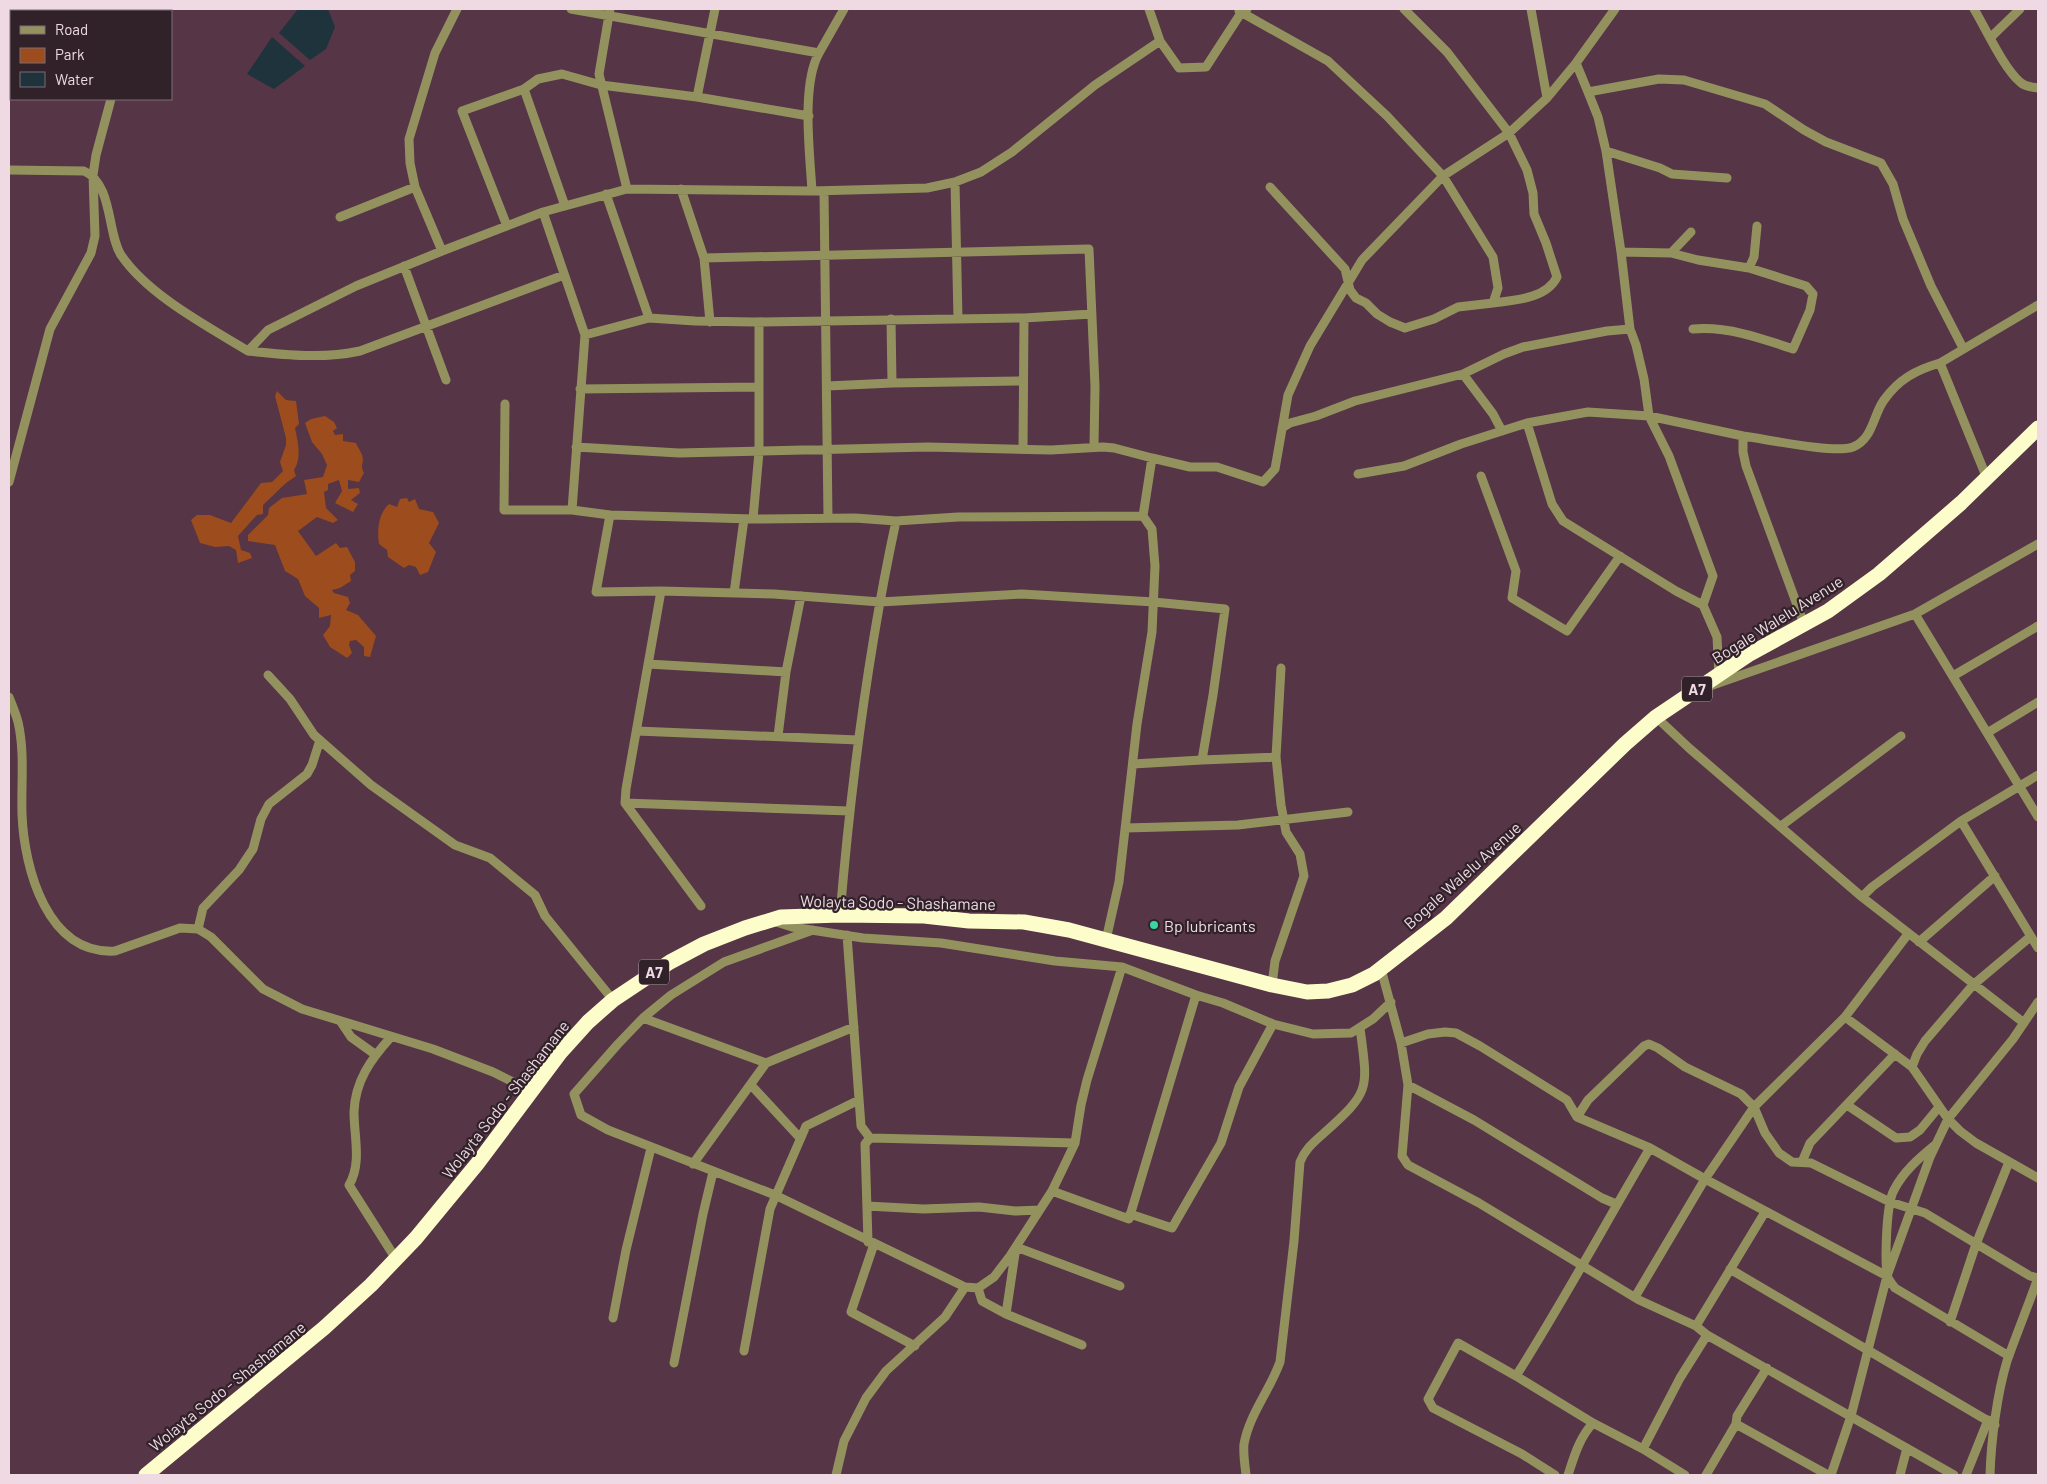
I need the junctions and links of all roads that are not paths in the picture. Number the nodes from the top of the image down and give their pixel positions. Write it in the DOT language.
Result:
graph roads {
  1 [pos="458,9"];
  2 [pos="571,9"];
  3 [pos="715,9"];
  4 [pos="844,9"];
  5 [pos="1148,9"];
  6 [pos="1404,9"];
  7 [pos="1531,9"];
  8 [pos="1615,9"];
  9 [pos="1974,9"];
  10 [pos="2020,9"];
  11 [pos="1242,10"];
  12 [pos="610,12"];
  13 [pos="710,33"];
  14 [pos="1990,38"];
  15 [pos="1160,41"];
  16 [pos="819,54"];
  17 [pos="1576,63"];
  18 [pos="601,85"];
  19 [pos="524,88"];
  20 [pos="2038,88"];
  21 [pos="1588,92"];
  22 [pos="697,97"];
  23 [pos="1547,98"];
  24 [pos="111,100"];
  25 [pos="809,116"];
  26 [pos="1509,133"];
  27 [pos="1606,151"];
  28 [pos="9,170"];
  29 [pos="93,175"];
  30 [pos="1444,176"];
  31 [pos="1727,178"];
  32 [pos="956,182"];
  33 [pos="415,187"];
  34 [pos="1270,187"];
  35 [pos="627,189"];
  36 [pos="681,189"];
  37 [pos="812,191"];
  38 [pos="824,191"];
  39 [pos="606,194"];
  40 [pos="565,206"];
  41 [pos="543,212"];
  42 [pos="340,217"];
  43 [pos="507,226"];
  44 [pos="1757,226"];
  45 [pos="1691,232"];
  46 [pos="442,251"];
  47 [pos="957,252"];
  48 [pos="1621,252"];
  49 [pos="1671,253"];
  50 [pos="825,254"];
  51 [pos="704,258"];
  52 [pos="404,266"];
  53 [pos="1749,268"];
  54 [pos="564,274"];
  55 [pos="1349,281"];
  56 [pos="1493,303"];
  57 [pos="2038,305"];
  58 [pos="1092,314"];
  59 [pos="649,318"];
  60 [pos="1024,318"];
  61 [pos="891,319"];
  62 [pos="958,319"];
  63 [pos="826,320"];
  64 [pos="710,322"];
  65 [pos="759,322"];
  66 [pos="427,326"];
  67 [pos="1693,328"];
  68 [pos="1630,329"];
  69 [pos="585,335"];
  70 [pos="1963,348"];
  71 [pos="248,352"];
  72 [pos="1940,363"];
  73 [pos="1463,374"];
  74 [pos="446,380"];
  75 [pos="1023,381"];
  76 [pos="892,382"];
  77 [pos="827,386"];
  78 [pos="759,387"];
  79 [pos="580,390"];
  80 [pos="505,404"];
  81 [pos="1649,416"];
  82 [pos="1527,423"];
  83 [pos="1282,428"];
  84 [pos="2038,428"];
  85 [pos="1502,431"];
  86 [pos="1743,436"];
  87 [pos="576,447"];
  88 [pos="1094,447"];
  89 [pos="828,449"];
  90 [pos="1023,449"];
  91 [pos="759,452"];
  92 [pos="1152,458"];
  93 [pos="1358,474"];
  94 [pos="1481,476"];
  95 [pos="1986,476"];
  96 [pos="9,482"];
  97 [pos="572,510"];
  98 [pos="610,515"];
  99 [pos="1143,516"];
  100 [pos="828,518"];
  101 [pos="749,519"];
  102 [pos="896,521"];
  103 [pos="2038,544"];
  104 [pos="1620,556"];
  105 [pos="661,591"];
  106 [pos="734,593"];
  107 [pos="800,596"];
  108 [pos="880,602"];
  109 [pos="1154,602"];
  110 [pos="1703,604"];
  111 [pos="1915,614"];
  112 [pos="1804,624"];
  113 [pos="2038,626"];
  114 [pos="648,664"];
  115 [pos="1281,668"];
  116 [pos="786,672"];
  117 [pos="1719,674"];
  118 [pos="268,675"];
  119 [pos="1953,676"];
  120 [pos="1691,693"];
  121 [pos="9,697"];
  122 [pos="2038,702"];
  123 [pos="1656,717"];
  124 [pos="637,731"];
  125 [pos="1987,733"];
  126 [pos="778,736"];
  127 [pos="1901,736"];
  128 [pos="320,740"];
  129 [pos="858,740"];
  130 [pos="1276,757"];
  131 [pos="1202,760"];
  132 [pos="1133,764"];
  133 [pos="2038,775"];
  134 [pos="2018,786"];
  135 [pos="626,803"];
  136 [pos="849,811"];
  137 [pos="1348,812"];
  138 [pos="2038,817"];
  139 [pos="1284,820"];
  140 [pos="1961,821"];
  141 [pos="1781,826"];
  142 [pos="1125,828"];
  143 [pos="1995,876"];
  144 [pos="1862,897"];
  145 [pos="701,906"];
  146 [pos="840,915"];
  147 [pos="770,920"];
  148 [pos="198,929"];
  149 [pos="813,930"];
  150 [pos="1908,934"];
  151 [pos="847,935"];
  152 [pos="2030,937"];
  153 [pos="1106,940"];
  154 [pos="1918,942"];
  155 [pos="2038,948"];
  156 [pos="1122,967"];
  157 [pos="1378,971"];
  158 [pos="1973,984"];
  159 [pos="1272,985"];
  160 [pos="1196,995"];
  161 [pos="613,1000"];
  162 [pos="1391,1002"];
  163 [pos="2038,1002"];
  164 [pos="1845,1017"];
  165 [pos="643,1018"];
  166 [pos="341,1022"];
  167 [pos="2024,1023"];
  168 [pos="1273,1024"];
  169 [pos="854,1027"];
  170 [pos="1360,1028"];
  171 [pos="391,1038"];
  172 [pos="1401,1043"];
  173 [pos="1895,1054"];
  174 [pos="376,1055"];
  175 [pos="766,1063"];
  176 [pos="1912,1067"];
  177 [pos="751,1085"];
  178 [pos="1408,1085"];
  179 [pos="531,1091"];
  180 [pos="859,1100"];
  181 [pos="1847,1105"];
  182 [pos="1754,1107"];
  183 [pos="1939,1107"];
  184 [pos="1577,1116"];
  185 [pos="1948,1119"];
  186 [pos="800,1138"];
  187 [pos="870,1138"];
  188 [pos="1075,1143"];
  189 [pos="1937,1143"];
  190 [pos="651,1148"];
  191 [pos="1650,1148"];
  192 [pos="1802,1162"];
  193 [pos="2009,1162"];
  194 [pos="693,1164"];
  195 [pos="713,1172"];
  196 [pos="2038,1178"];
  197 [pos="1705,1179"];
  198 [pos="1052,1191"];
  199 [pos="775,1195"];
  200 [pos="1890,1202"];
  201 [pos="1616,1204"];
  202 [pos="867,1206"];
  203 [pos="1912,1209"];
  204 [pos="1039,1210"];
  205 [pos="1765,1212"];
  206 [pos="1130,1214"];
  207 [pos="871,1243"];
  208 [pos="1976,1244"];
  209 [pos="1016,1247"];
  210 [pos="396,1259"];
  211 [pos="1582,1264"];
  212 [pos="1730,1269"];
  213 [pos="1887,1276"];
  214 [pos="2038,1278"];
  215 [pos="1120,1286"];
  216 [pos="965,1287"];
  217 [pos="978,1288"];
  218 [pos="1634,1297"];
  219 [pos="1006,1314"];
  220 [pos="613,1318"];
  221 [pos="1950,1322"];
  222 [pos="1696,1326"];
  223 [pos="1707,1335"];
  224 [pos="1082,1345"];
  225 [pos="915,1346"];
  226 [pos="1869,1349"];
  227 [pos="744,1351"];
  228 [pos="2010,1356"];
  229 [pos="674,1364"];
  230 [pos="1767,1368"];
  231 [pos="1516,1376"];
  232 [pos="1851,1416"];
  233 [pos="1991,1422"];
  234 [pos="1593,1423"];
  235 [pos="1736,1424"];
  236 [pos="1907,1448"];
  237 [pos="1643,1449"];
  238 [pos="146,1475"];
  239 [pos="836,1475"];
  240 [pos="1246,1475"];
  241 [pos="1555,1475"];
  242 [pos="1568,1475"];
  243 [pos="1685,1475"];
  244 [pos="1706,1475"];
  245 [pos="1829,1475"];
  246 [pos="1900,1475"];
  247 [pos="1954,1475"];
  248 [pos="1966,1475"];
  249 [pos="1990,1475"];
  1 -- 33 [label="street"];
  2 -- 12 [label="street"];
  3 -- 13 [label="street"];
  4 -- 16 [label="street"];
  5 -- 15 [label="street"];
  6 -- 26 [label="street"];
  7 -- 23 [label="street"];
  8 -- 17 [label="street"];
  9 -- 14 [label="street"];
  10 -- 14 [label="street"];
  11 -- 15 [label="street"];
  11 -- 30 [label="street"];
  12 -- 13 [label="street"];
  12 -- 18 [label="street"];
  13 -- 16 [label="street"];
  13 -- 22 [label="street"];
  14 -- 20 [label="street"];
  15 -- 32 [label="street"];
  16 -- 25 [label="street"];
  17 -- 21 [label="street"];
  17 -- 23 [label="street"];
  18 -- 19 [label="street"];
  18 -- 22 [label="street"];
  18 -- 35 [label="street"];
  19 -- 40 [label="street"];
  19 -- 43 [label="street"];
  21 -- 27 [label="street"];
  21 -- 70 [label="street"];
  22 -- 25 [label="street"];
  23 -- 26 [label="street"];
  24 -- 29 [label="street"];
  25 -- 37 [label="street"];
  26 -- 30 [label="street"];
  26 -- 56 [label="street"];
  27 -- 31 [label="street"];
  27 -- 48 [label="street"];
  28 -- 29 [label="street"];
  29 -- 71 [label="street"];
  29 -- 96 [label="street"];
  30 -- 55 [label="street"];
  30 -- 56 [label="street"];
  32 -- 38 [label="street"];
  32 -- 47 [label="street"];
  33 -- 42 [label="street"];
  33 -- 46 [label="street"];
  34 -- 55 [label="street"];
  35 -- 36 [label="street"];
  35 -- 39 [label="street"];
  36 -- 37 [label="street"];
  36 -- 51 [label="street"];
  37 -- 38 [label="street"];
  38 -- 50 [label="street"];
  39 -- 40 [label="street"];
  39 -- 59 [label="street"];
  40 -- 41 [label="street"];
  41 -- 43 [label="street"];
  41 -- 54 [label="street"];
  43 -- 46 [label="street"];
  44 -- 53 [label="street"];
  45 -- 49 [label="street"];
  46 -- 52 [label="street"];
  47 -- 50 [label="street"];
  47 -- 58 [label="street"];
  47 -- 62 [label="street"];
  48 -- 49 [label="street"];
  48 -- 68 [label="street"];
  49 -- 53 [label="street"];
  50 -- 51 [label="street"];
  50 -- 63 [label="street"];
  51 -- 64 [label="street"];
  52 -- 66 [label="street"];
  52 -- 71 [label="street"];
  53 -- 67 [label="street"];
  54 -- 66 [label="street"];
  54 -- 69 [label="street"];
  55 -- 56 [label="street"];
  55 -- 83 [label="street"];
  57 -- 70 [label="street"];
  58 -- 60 [label="street"];
  58 -- 88 [label="street"];
  59 -- 64 [label="street"];
  59 -- 69 [label="street"];
  60 -- 62 [label="street"];
  60 -- 75 [label="street"];
  61 -- 62 [label="street"];
  61 -- 63 [label="street"];
  61 -- 76 [label="street"];
  63 -- 65 [label="street"];
  63 -- 77 [label="street"];
  64 -- 65 [label="street"];
  65 -- 78 [label="street"];
  66 -- 71 [label="street"];
  66 -- 74 [label="street"];
  68 -- 73 [label="street"];
  68 -- 81 [label="street"];
  69 -- 79 [label="street"];
  70 -- 72 [label="street"];
  72 -- 86 [label="street"];
  72 -- 95 [label="street"];
  73 -- 83 [label="street"];
  73 -- 85 [label="street"];
  75 -- 76 [label="street"];
  75 -- 90 [label="street"];
  76 -- 77 [label="street"];
  77 -- 89 [label="street"];
  78 -- 79 [label="street"];
  78 -- 91 [label="street"];
  79 -- 87 [label="street"];
  80 -- 97 [label="street"];
  81 -- 82 [label="street"];
  81 -- 86 [label="street"];
  81 -- 110 [label="street"];
  82 -- 85 [label="street"];
  82 -- 104 [label="street"];
  83 -- 92 [label="street"];
  84 -- 95 [label="highway, Bogale Walelu Avenue / A7"];
  85 -- 93 [label="street"];
  86 -- 112 [label="street"];
  87 -- 91 [label="street"];
  87 -- 97 [label="street"];
  88 -- 90 [label="street"];
  88 -- 92 [label="street"];
  89 -- 90 [label="street"];
  89 -- 91 [label="street"];
  89 -- 100 [label="street"];
  91 -- 101 [label="street"];
  92 -- 99 [label="street"];
  94 -- 104 [label="street"];
  95 -- 112 [label="highway, Bogale Walelu Avenue / A7"];
  97 -- 98 [label="street"];
  98 -- 101 [label="street"];
  98 -- 105 [label="street"];
  99 -- 102 [label="street"];
  99 -- 109 [label="street"];
  100 -- 101 [label="street"];
  100 -- 102 [label="street"];
  101 -- 106 [label="street"];
  102 -- 108 [label="street"];
  103 -- 111 [label="street"];
  104 -- 110 [label="street"];
  105 -- 106 [label="street"];
  105 -- 114 [label="street"];
  106 -- 107 [label="street"];
  107 -- 108 [label="street"];
  107 -- 116 [label="street"];
  108 -- 109 [label="street"];
  108 -- 129 [label="street"];
  109 -- 131 [label="street"];
  109 -- 132 [label="street"];
  110 -- 117 [label="street"];
  111 -- 119 [label="street"];
  111 -- 120 [label="street"];
  112 -- 117 [label="highway, Bogale Walelu Avenue / A7"];
  113 -- 119 [label="street"];
  114 -- 116 [label="street"];
  114 -- 124 [label="street"];
  115 -- 130 [label="street"];
  116 -- 126 [label="street"];
  117 -- 120 [label="highway, Bogale Walelu Avenue / A7"];
  118 -- 128 [label="street"];
  119 -- 125 [label="street"];
  120 -- 123 [label="highway, Bogale Walelu Avenue / A7"];
  121 -- 148 [label="street"];
  122 -- 125 [label="street"];
  123 -- 141 [label="street"];
  123 -- 157 [label="highway, Bogale Walelu Avenue / A7"];
  124 -- 126 [label="street"];
  124 -- 135 [label="street"];
  125 -- 134 [label="street"];
  126 -- 129 [label="street"];
  127 -- 141 [label="street"];
  128 -- 148 [label="street"];
  128 -- 161 [label="street"];
  129 -- 136 [label="street"];
  130 -- 131 [label="street"];
  130 -- 139 [label="street"];
  131 -- 132 [label="street"];
  132 -- 142 [label="street"];
  133 -- 134 [label="street"];
  134 -- 138 [label="street"];
  134 -- 140 [label="street"];
  135 -- 136 [label="street"];
  135 -- 145 [label="street"];
  136 -- 146 [label="street"];
  137 -- 139 [label="street"];
  139 -- 142 [label="street"];
  139 -- 159 [label="street"];
  140 -- 143 [label="street"];
  140 -- 144 [label="street"];
  141 -- 144 [label="street"];
  142 -- 153 [label="street"];
  143 -- 152 [label="street"];
  143 -- 154 [label="street"];
  144 -- 150 [label="street"];
  146 -- 147 [label="highway, Wolayta Sodo - Shashamane / A7"];
  146 -- 153 [label="highway, Wolayta Sodo - Shashamane / A7"];
  147 -- 149 [label="street"];
  147 -- 161 [label="highway, Wolayta Sodo - Shashamane / A7"];
  148 -- 166 [label="street"];
  149 -- 151 [label="street"];
  149 -- 165 [label="street"];
  150 -- 154 [label="street"];
  150 -- 164 [label="street"];
  151 -- 156 [label="street"];
  151 -- 169 [label="street"];
  152 -- 155 [label="street"];
  152 -- 158 [label="street"];
  153 -- 159 [label="highway, Wolayta Sodo - Shashamane / A7"];
  154 -- 158 [label="street"];
  156 -- 160 [label="street"];
  156 -- 188 [label="street"];
  157 -- 159 [label="highway, Wolayta Sodo - Shashamane / A7"];
  157 -- 162 [label="street"];
  158 -- 167 [label="street"];
  158 -- 176 [label="street"];
  160 -- 168 [label="street"];
  160 -- 206 [label="street"];
  161 -- 179 [label="highway, Wolayta Sodo - Shashamane / A7"];
  162 -- 170 [label="street"];
  162 -- 172 [label="street"];
  163 -- 167 [label="street"];
  164 -- 173 [label="street"];
  164 -- 182 [label="street"];
  165 -- 175 [label="street"];
  165 -- 190 [label="street"];
  166 -- 171 [label="street"];
  166 -- 174 [label="street"];
  167 -- 185 [label="street"];
  168 -- 170 [label="street"];
  168 -- 206 [label="street"];
  169 -- 175 [label="street"];
  169 -- 180 [label="street"];
  170 -- 240 [label="street"];
  171 -- 174 [label="street"];
  171 -- 179 [label="street"];
  172 -- 178 [label="street"];
  172 -- 184 [label="street"];
  173 -- 176 [label="street"];
  173 -- 181 [label="street"];
  174 -- 210 [label="street"];
  175 -- 177 [label="street"];
  176 -- 183 [label="street"];
  177 -- 186 [label="street"];
  177 -- 194 [label="street"];
  178 -- 201 [label="street"];
  178 -- 211 [label="street"];
  179 -- 210 [label="highway, Wolayta Sodo - Shashamane / A7"];
  180 -- 186 [label="street"];
  180 -- 187 [label="street"];
  181 -- 183 [label="street"];
  181 -- 192 [label="street"];
  182 -- 184 [label="street"];
  182 -- 192 [label="street"];
  182 -- 197 [label="street"];
  183 -- 185 [label="street"];
  184 -- 191 [label="street"];
  185 -- 189 [label="street"];
  185 -- 193 [label="street"];
  186 -- 199 [label="street"];
  187 -- 188 [label="street"];
  187 -- 202 [label="street"];
  188 -- 198 [label="street"];
  189 -- 200 [label="street"];
  189 -- 203 [label="street"];
  190 -- 194 [label="street"];
  190 -- 220 [label="street"];
  191 -- 197 [label="street"];
  191 -- 201 [label="street"];
  192 -- 200 [label="street"];
  193 -- 196 [label="street"];
  193 -- 208 [label="street"];
  194 -- 195 [label="street"];
  195 -- 199 [label="street"];
  195 -- 229 [label="street"];
  197 -- 205 [label="street"];
  197 -- 218 [label="street"];
  198 -- 204 [label="street"];
  198 -- 206 [label="street"];
  199 -- 207 [label="street"];
  199 -- 227 [label="street"];
  200 -- 203 [label="street"];
  200 -- 213 [label="street"];
  201 -- 211 [label="street"];
  202 -- 204 [label="street"];
  202 -- 207 [label="street"];
  203 -- 208 [label="street"];
  203 -- 213 [label="street"];
  204 -- 209 [label="street"];
  205 -- 212 [label="street"];
  205 -- 213 [label="street"];
  207 -- 216 [label="street"];
  207 -- 225 [label="street"];
  208 -- 214 [label="street"];
  208 -- 221 [label="street"];
  209 -- 215 [label="street"];
  209 -- 217 [label="street"];
  209 -- 219 [label="street"];
  210 -- 238 [label="highway, Wolayta Sodo - Shashamane / A7"];
  211 -- 218 [label="street"];
  211 -- 231 [label="street"];
  212 -- 222 [label="street"];
  212 -- 226 [label="street"];
  213 -- 221 [label="street"];
  213 -- 226 [label="street"];
  214 -- 228 [label="street"];
  216 -- 217 [label="street"];
  216 -- 225 [label="street"];
  217 -- 219 [label="street"];
  218 -- 222 [label="street"];
  219 -- 224 [label="street"];
  221 -- 228 [label="street"];
  222 -- 223 [label="street"];
  223 -- 230 [label="street"];
  223 -- 237 [label="street"];
  225 -- 239 [label="street"];
  226 -- 232 [label="street"];
  226 -- 233 [label="street"];
  228 -- 233 [label="street"];
  230 -- 232 [label="street"];
  230 -- 235 [label="street"];
  231 -- 234 [label="street"];
  231 -- 241 [label="street"];
  232 -- 236 [label="street"];
  232 -- 245 [label="street"];
  233 -- 248 [label="street"];
  233 -- 249 [label="street"];
  234 -- 237 [label="street"];
  234 -- 242 [label="street"];
  235 -- 244 [label="street"];
  235 -- 245 [label="street"];
  236 -- 246 [label="street"];
  236 -- 247 [label="street"];
  237 -- 243 [label="street"];
}
